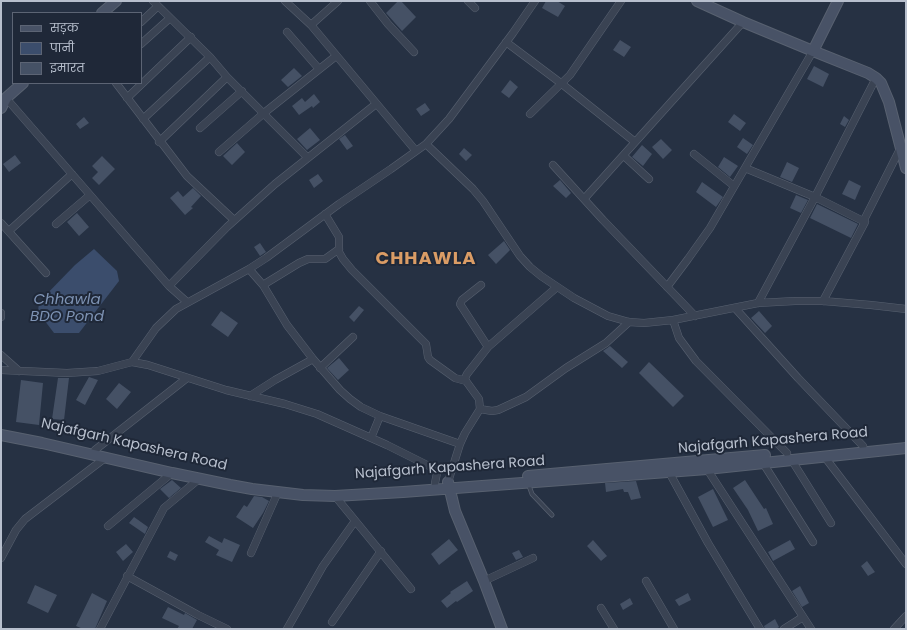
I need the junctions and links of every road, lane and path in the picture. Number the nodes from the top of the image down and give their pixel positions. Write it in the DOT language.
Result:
graph roads {
  1 [pos="116,1"];
  2 [pos="284,1"];
  3 [pos="338,1"];
  4 [pos="370,1"];
  5 [pos="468,1"];
  6 [pos="535,1"];
  7 [pos="621,1"];
  8 [pos="697,1"];
  9 [pos="838,1"];
  10 [pos="156,4"];
  11 [pos="476,8"];
  12 [pos="103,12"];
  13 [pos="170,18"];
  14 [pos="142,21"];
  15 [pos="742,22"];
  16 [pos="311,25"];
  17 [pos="286,32"];
  18 [pos="191,37"];
  19 [pos="506,42"];
  20 [pos="142,43"];
  21 [pos="414,52"];
  22 [pos="813,52"];
  23 [pos="336,56"];
  24 [pos="210,57"];
  25 [pos="319,69"];
  26 [pos="227,76"];
  27 [pos="876,78"];
  28 [pos="21,84"];
  29 [pos="117,84"];
  30 [pos="142,84"];
  31 [pos="142,84"];
  32 [pos="562,84"];
  33 [pos="242,91"];
  34 [pos="4,95"];
  35 [pos="127,98"];
  36 [pos="376,104"];
  37 [pos="1,108"];
  38 [pos="264,113"];
  39 [pos="530,114"];
  40 [pos="143,119"];
  41 [pos="200,128"];
  42 [pos="159,142"];
  43 [pos="635,142"];
  44 [pos="426,144"];
  45 [pos="901,147"];
  46 [pos="416,151"];
  47 [pos="219,152"];
  48 [pos="694,154"];
  49 [pos="624,156"];
  50 [pos="308,158"];
  51 [pos="553,165"];
  52 [pos="745,168"];
  53 [pos="906,168"];
  54 [pos="72,174"];
  55 [pos="649,179"];
  56 [pos="734,186"];
  57 [pos="90,195"];
  58 [pos="815,197"];
  59 [pos="584,199"];
  60 [pos="325,214"];
  61 [pos="234,220"];
  62 [pos="864,220"];
  63 [pos="1,223"];
  64 [pos="56,224"];
  65 [pos="9,231"];
  66 [pos="339,249"];
  67 [pos="249,269"];
  68 [pos="46,273"];
  69 [pos="263,285"];
  70 [pos="482,285"];
  71 [pos="169,286"];
  72 [pos="557,287"];
  73 [pos="666,287"];
  74 [pos="823,301"];
  75 [pos="187,302"];
  76 [pos="758,303"];
  77 [pos="735,308"];
  78 [pos="906,309"];
  79 [pos="1,313"];
  80 [pos="695,316"];
  81 [pos="1,317"];
  82 [pos="673,320"];
  83 [pos="628,322"];
  84 [pos="353,337"];
  85 [pos="488,347"];
  86 [pos="1,355"];
  87 [pos="313,359"];
  88 [pos="132,362"];
  89 [pos="320,368"];
  90 [pos="1,370"];
  91 [pos="19,371"];
  92 [pos="187,378"];
  93 [pos="466,381"];
  94 [pos="250,396"];
  95 [pos="480,409"];
  96 [pos="380,416"];
  97 [pos="1,430"];
  98 [pos="1,435"];
  99 [pos="371,438"];
  100 [pos="906,442"];
  101 [pos="460,444"];
  102 [pos="863,446"];
  103 [pos="906,448"];
  104 [pos="95,450"];
  105 [pos="789,456"];
  106 [pos="824,456"];
  107 [pos="106,458"];
  108 [pos="763,463"];
  109 [pos="707,469"];
  110 [pos="669,472"];
  111 [pos="172,473"];
  112 [pos="199,479"];
  113 [pos="435,483"];
  114 [pos="528,483"];
  115 [pos="449,485"];
  116 [pos="278,492"];
  117 [pos="335,496"];
  118 [pos="552,515"];
  119 [pos="355,521"];
  120 [pos="831,523"];
  121 [pos="108,526"];
  122 [pos="813,542"];
  123 [pos="381,551"];
  124 [pos="251,553"];
  125 [pos="1,558"];
  126 [pos="533,558"];
  127 [pos="906,564"];
  128 [pos="127,576"];
  129 [pos="484,581"];
  130 [pos="646,582"];
  131 [pos="411,589"];
  132 [pos="601,608"];
  133 [pos="906,616"];
  134 [pos="802,617"];
  135 [pos="332,622"];
  136 [pos="896,628"];
  137 [pos="100,629"];
  138 [pos="227,629"];
  139 [pos="287,629"];
  140 [pos="502,629"];
  141 [pos="614,629"];
  142 [pos="674,629"];
  143 [pos="760,629"];
  144 [pos="784,629"];
  145 [pos="811,629"];
  1 -- 12 [label="main road"];
  2 -- 16 [label="street"];
  3 -- 16 [label="street"];
  4 -- 21 [label="street"];
  5 -- 11 [label="street"];
  6 -- 19 [label="street"];
  7 -- 32 [label="street"];
  8 -- 15 [label="main road"];
  9 -- 22 [label="main road"];
  10 -- 13 [label="street"];
  10 -- 14 [label="street"];
  13 -- 18 [label="street"];
  13 -- 20 [label="street"];
  15 -- 22 [label="main road"];
  15 -- 43 [label="street"];
  16 -- 23 [label="street"];
  17 -- 25 [label="street"];
  18 -- 24 [label="street"];
  18 -- 30 [label="street"];
  19 -- 32 [label="street"];
  19 -- 44 [label="street"];
  22 -- 27 [label="main road"];
  22 -- 52 [label="street"];
  23 -- 25 [label="street"];
  23 -- 36 [label="street"];
  24 -- 26 [label="street"];
  24 -- 40 [label="street"];
  25 -- 38 [label="street"];
  26 -- 33 [label="street"];
  26 -- 42 [label="street"];
  27 -- 45 [label="main road"];
  27 -- 58 [label="street"];
  28 -- 34 [label="main road"];
  29 -- 35 [label="street"];
  31 -- 35 [label="street"];
  32 -- 39 [label="street"];
  32 -- 43 [label="street"];
  33 -- 38 [label="street"];
  33 -- 41 [label="street"];
  34 -- 37 [label="main road"];
  34 -- 54 [label="street"];
  35 -- 40 [label="street"];
  36 -- 46 [label="street"];
  36 -- 50 [label="street"];
  38 -- 47 [label="street"];
  38 -- 50 [label="street"];
  40 -- 42 [label="street"];
  42 -- 61 [label="street"];
  43 -- 49 [label="street"];
  44 -- 46 [label="street"];
  44 -- 72 [label="street"];
  45 -- 53 [label="main road"];
  45 -- 62 [label="street"];
  46 -- 60 [label="street"];
  48 -- 56 [label="street"];
  49 -- 55 [label="street"];
  49 -- 59 [label="street"];
  50 -- 61 [label="street"];
  51 -- 59 [label="street"];
  52 -- 56 [label="street"];
  52 -- 58 [label="street"];
  54 -- 57 [label="street"];
  54 -- 65 [label="street"];
  56 -- 73 [label="street"];
  57 -- 64 [label="street"];
  57 -- 71 [label="street"];
  58 -- 62 [label="street"];
  58 -- 76 [label="street"];
  59 -- 73 [label="street"];
  60 -- 66 [label="street"];
  60 -- 67 [label="street"];
  61 -- 71 [label="street"];
  62 -- 74 [label="street"];
  63 -- 65 [label="street"];
  65 -- 68 [label="street"];
  66 -- 69 [label="street"];
  66 -- 93 [label="street"];
  67 -- 69 [label="street"];
  67 -- 75 [label="street"];
  69 -- 87 [label="street"];
  70 -- 85 [label="street"];
  71 -- 75 [label="street"];
  72 -- 83 [label="street"];
  72 -- 85 [label="street"];
  73 -- 80 [label="street"];
  74 -- 76 [label="street"];
  74 -- 78 [label="street"];
  75 -- 88 [label="street"];
  76 -- 77 [label="street"];
  77 -- 80 [label="street"];
  77 -- 102 [label="street"];
  79 -- 81 [label="street"];
  80 -- 82 [label="street"];
  82 -- 83 [label="street"];
  82 -- 105 [label="street"];
  83 -- 95 [label="street"];
  84 -- 89 [label="street"];
  85 -- 93 [label="street"];
  86 -- 91 [label="street"];
  87 -- 89 [label="street"];
  87 -- 94 [label="street"];
  88 -- 91 [label="street"];
  88 -- 92 [label="street"];
  89 -- 96 [label="street"];
  90 -- 91 [label="street"];
  92 -- 94 [label="street"];
  92 -- 104 [label="street"];
  93 -- 95 [label="street"];
  94 -- 99 [label="street"];
  95 -- 101 [label="street"];
  96 -- 99 [label="street"];
  96 -- 101 [label="street"];
  97 -- 104 [label="main road, Najafgarh Kapashera Road"];
  98 -- 107 [label="main road"];
  99 -- 113 [label="street"];
  100 -- 102 [label="main road, Najafgarh Kapashera Road"];
  101 -- 115 [label="street"];
  102 -- 105 [label="main road, Najafgarh Kapashera Road"];
  103 -- 106 [label="main road"];
  104 -- 113 [label="main road, Najafgarh Kapashera Road"];
  105 -- 106 [label="main road"];
  105 -- 108 [label="main road"];
  105 -- 115 [label="main road, Najafgarh Kapashera Road"];
  105 -- 120 [label="street"];
  106 -- 127 [label="street"];
  107 -- 111 [label="main road"];
  107 -- 125 [label="street"];
  108 -- 109 [label="main road"];
  108 -- 122 [label="street"];
  109 -- 110 [label="main road"];
  109 -- 134 [label="street"];
  110 -- 114 [label="main road"];
  110 -- 143 [label="street"];
  111 -- 112 [label="main road"];
  111 -- 121 [label="street"];
  112 -- 116 [label="main road"];
  112 -- 128 [label="street"];
  113 -- 115 [label="main road, Najafgarh Kapashera Road"];
  114 -- 115 [label="main road"];
  114 -- 118 [label="lane"];
  115 -- 117 [label="main road"];
  115 -- 129 [label="main road"];
  116 -- 117 [label="main road"];
  116 -- 124 [label="street"];
  117 -- 119 [label="street"];
  119 -- 123 [label="street"];
  119 -- 139 [label="street"];
  123 -- 131 [label="street"];
  123 -- 135 [label="street"];
  126 -- 129 [label="street"];
  128 -- 137 [label="street"];
  128 -- 138 [label="street"];
  129 -- 140 [label="main road"];
  130 -- 142 [label="street"];
  132 -- 141 [label="street"];
  133 -- 136 [label="street"];
  134 -- 144 [label="street"];
  134 -- 145 [label="street"];
}
